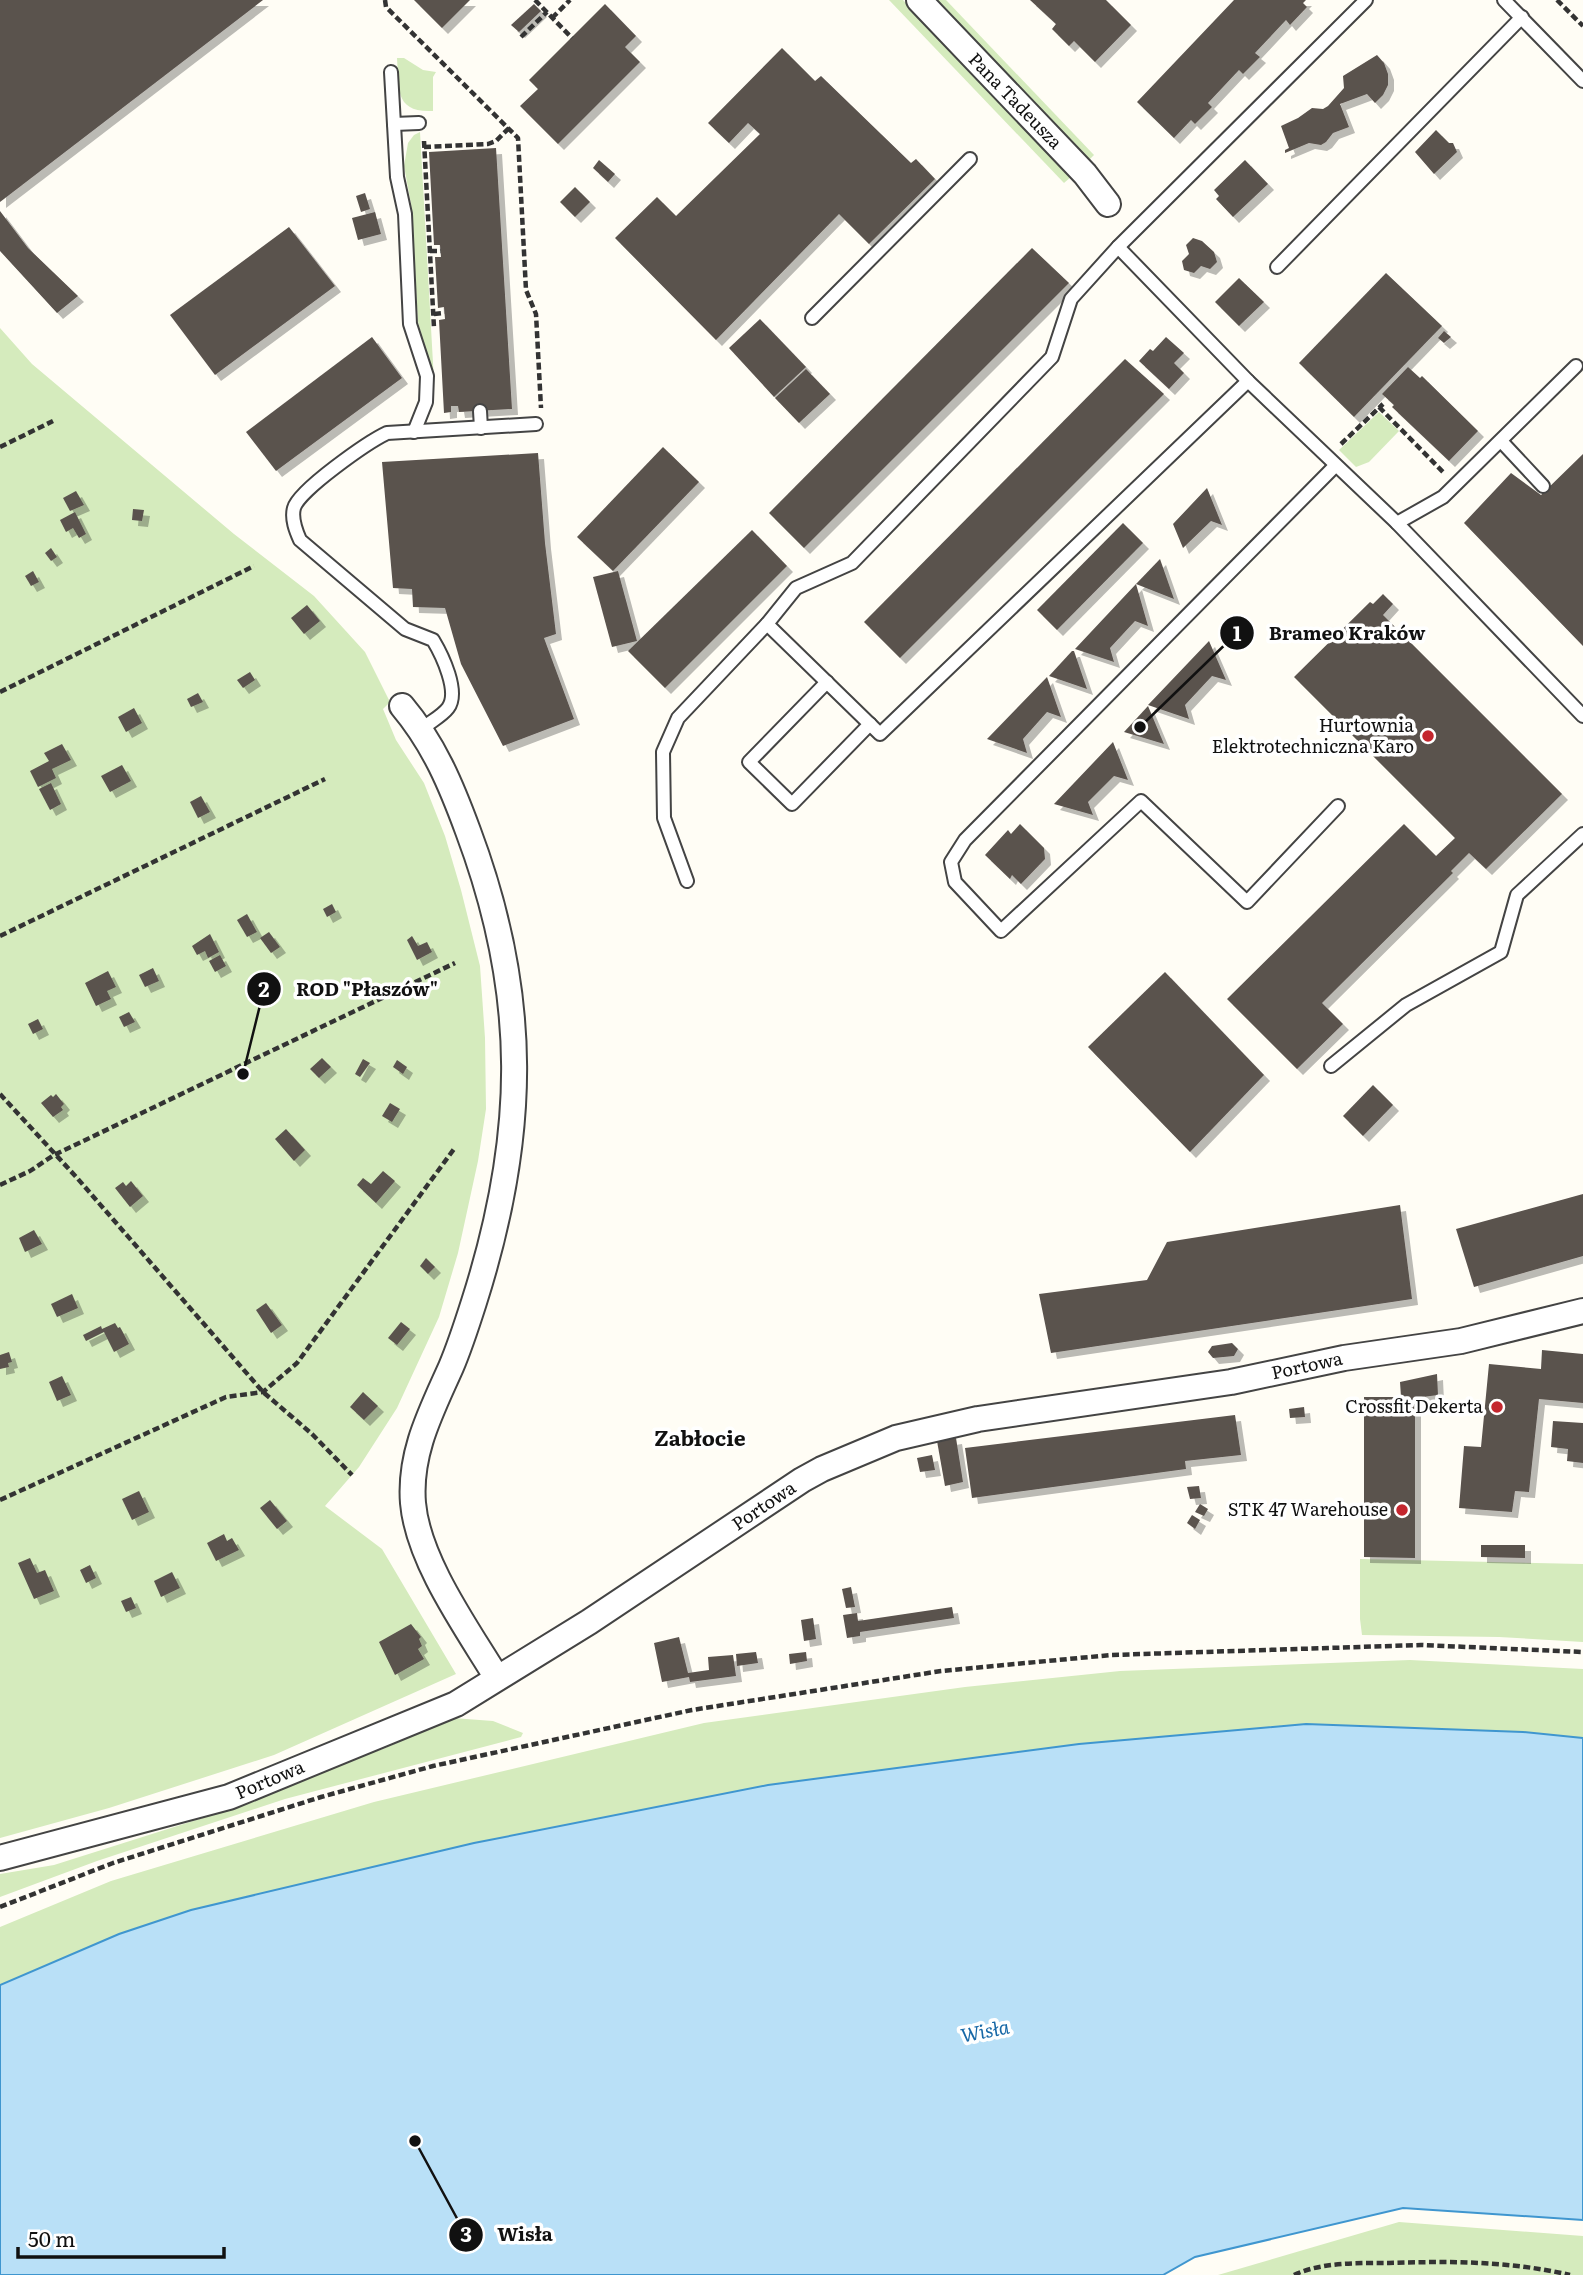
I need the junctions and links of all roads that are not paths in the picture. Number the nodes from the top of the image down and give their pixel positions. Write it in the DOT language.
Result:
graph roads {
  1 [pos="919,0"];
  2 [pos="1366,0"];
  3 [pos="1503,0"];
  4 [pos="1522,17"];
  5 [pos="391,72"];
  6 [pos="1583,80"];
  7 [pos="394,124"];
  8 [pos="421,129"];
  9 [pos="970,159"];
  10 [pos="1108,204"];
  11 [pos="1118,247"];
  12 [pos="1277,267"];
  13 [pos="812,318"];
  14 [pos="1581,366"];
  15 [pos="1248,381"];
  16 [pos="480,411"];
  17 [pos="536,424"];
  18 [pos="481,428"];
  19 [pos="414,432"];
  20 [pos="1501,441"];
  21 [pos="1335,466"];
  22 [pos="1543,486"];
  23 [pos="1396,523"];
  24 [pos="767,624"];
  25 [pos="827,682"];
  26 [pos="402,706"];
  27 [pos="1583,716"];
  28 [pos="870,724"];
  29 [pos="422,729"];
  30 [pos="1338,806"];
  31 [pos="1583,834"];
  32 [pos="687,881"];
  33 [pos="1331,1066"];
  34 [pos="1583,1311"];
  35 [pos="498,1678"];
  36 [pos="0,1858"];
  1 -- 10 [label="street, Pana Tadeusza"];
  2 -- 11 [label="lane"];
  3 -- 4 [label="lane"];
  4 -- 6 [label="lane"];
  4 -- 12 [label="lane"];
  5 -- 7 [label="lane"];
  7 -- 8 [label="lane"];
  7 -- 19 [label="lane"];
  9 -- 13 [label="lane"];
  11 -- 15 [label="lane"];
  11 -- 24 [label="lane"];
  14 -- 20 [label="lane"];
  15 -- 21 [label="lane"];
  15 -- 28 [label="lane"];
  16 -- 18 [label="lane"];
  17 -- 18 [label="lane"];
  18 -- 19 [label="lane"];
  19 -- 29 [label="lane"];
  20 -- 22 [label="lane"];
  20 -- 23 [label="lane"];
  21 -- 23 [label="lane"];
  21 -- 30 [label="lane"];
  23 -- 27 [label="lane"];
  24 -- 25 [label="lane"];
  24 -- 32 [label="lane"];
  25 -- 28 [label="lane"];
  25 -- 28 [label="lane"];
  26 -- 29 [label="street"];
  29 -- 35 [label="street"];
  31 -- 33 [label="lane"];
  34 -- 35 [label="street, Portowa"];
  35 -- 36 [label="street, Portowa"];
}
